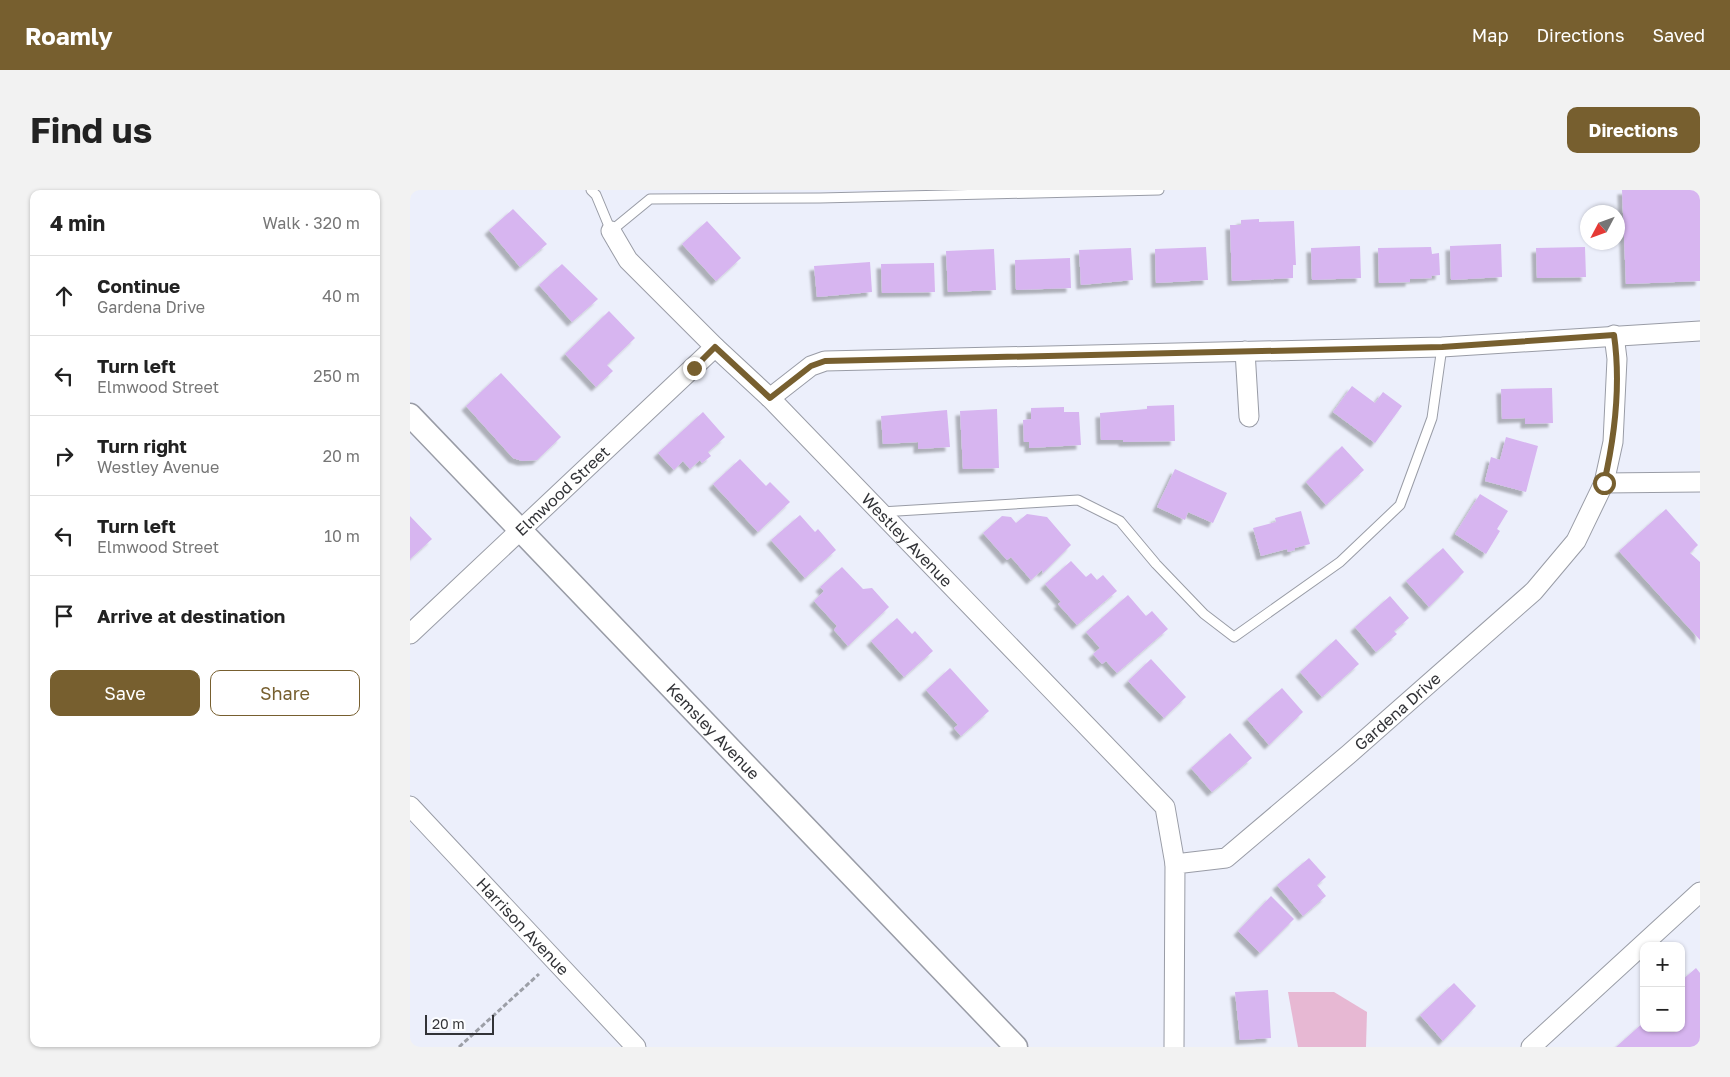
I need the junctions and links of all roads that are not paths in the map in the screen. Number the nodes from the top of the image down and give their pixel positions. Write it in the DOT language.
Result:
graph roads {
  1 [pos="591,190"];
  2 [pos="1159,190"];
  3 [pos="611,231"];
  4 [pos="1700,331"];
  5 [pos="1614,335"];
  6 [pos="715,347"];
  7 [pos="1442,347"];
  8 [pos="1245,351"];
  9 [pos="770,398"];
  10 [pos="410,415"];
  11 [pos="1249,417"];
  12 [pos="1700,482"];
  13 [pos="1604,483"];
  14 [pos="879,512"];
  15 [pos="521,530"];
  16 [pos="410,634"];
  17 [pos="410,806"];
  18 [pos="1175,864"];
  19 [pos="1700,892"];
  20 [pos="636,1047"];
  21 [pos="1016,1047"];
  22 [pos="1174,1047"];
  23 [pos="1531,1047"];
  1 -- 3 [label="lane"];
  2 -- 3 [label="lane"];
  3 -- 6 [label="street, Westley Avenue"];
  4 -- 5 [label="street"];
  5 -- 7 [label="street"];
  5 -- 13 [label="street, Gardena Drive"];
  6 -- 9 [label="street, Westley Avenue"];
  6 -- 15 [label="street, Elmwood Street"];
  7 -- 8 [label="street"];
  7 -- 14 [label="lane"];
  8 -- 9 [label="street"];
  8 -- 11 [label="street"];
  9 -- 14 [label="street, Westley Avenue"];
  10 -- 15 [label="street, Kemsley Avenue"];
  12 -- 13 [label="street"];
  13 -- 18 [label="street, Gardena Drive"];
  14 -- 18 [label="street, Westley Avenue"];
  15 -- 16 [label="street, Elmwood Street"];
  15 -- 21 [label="street, Kemsley Avenue"];
  17 -- 20 [label="street, Harrison Avenue"];
  18 -- 22 [label="street"];
  19 -- 23 [label="street"];
}
